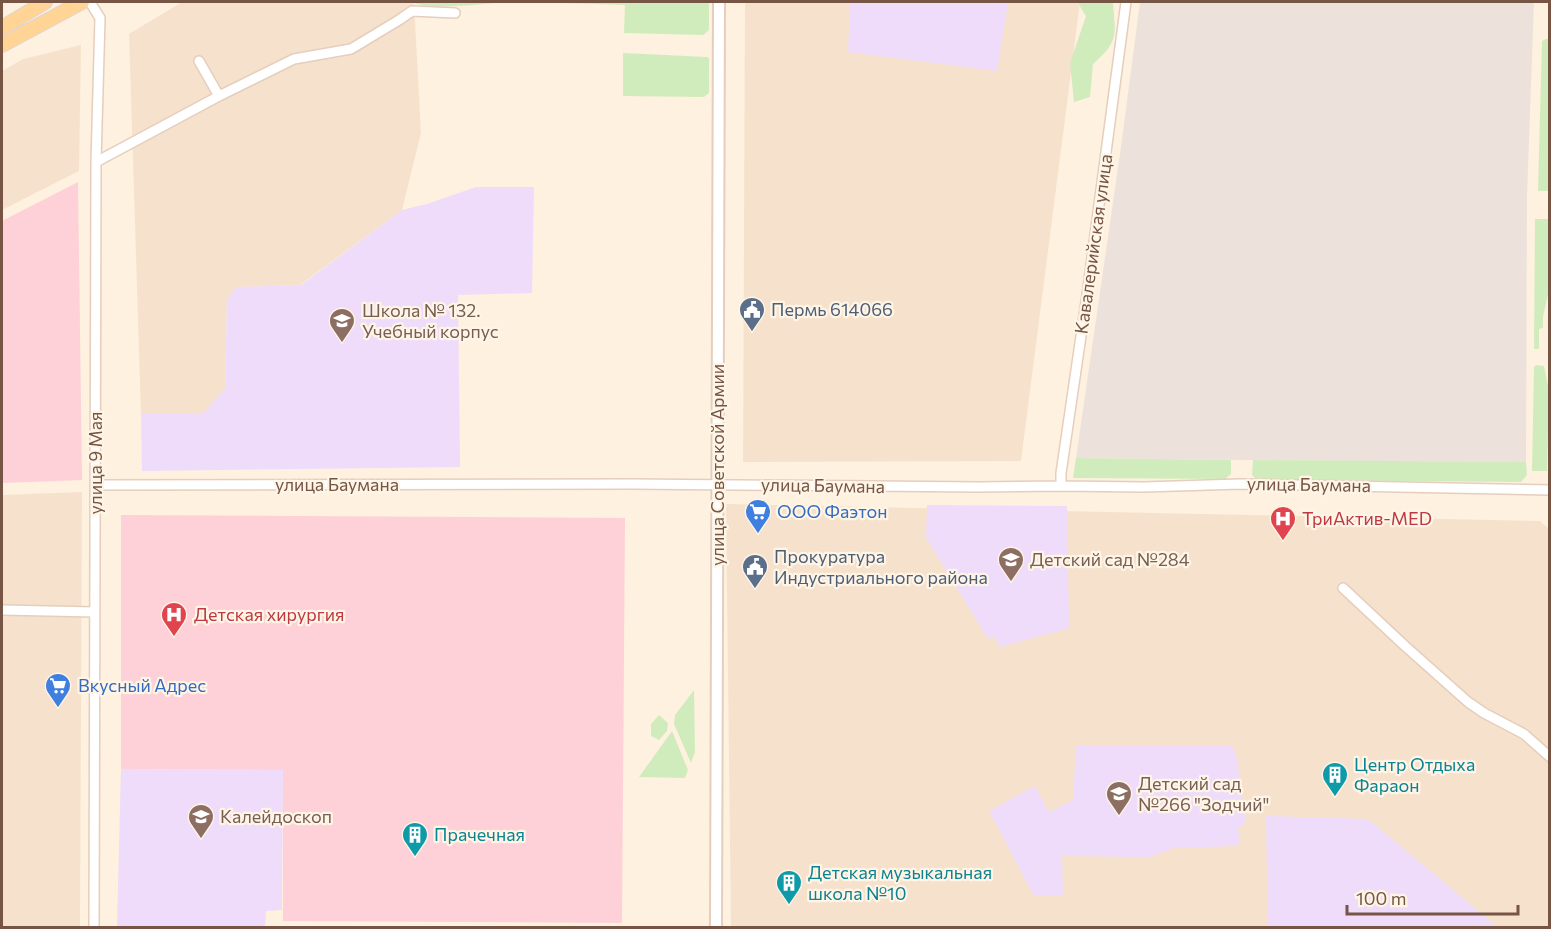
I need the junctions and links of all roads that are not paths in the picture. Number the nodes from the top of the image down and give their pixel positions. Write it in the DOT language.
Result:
graph roads {
  1 [pos="45,2"];
  2 [pos="82,2"];
  3 [pos="90,2"];
  4 [pos="719,2"];
  5 [pos="1126,2"];
  6 [pos="410,6"];
  7 [pos="455,13"];
  8 [pos="2,28"];
  9 [pos="2,45"];
  10 [pos="198,61"];
  11 [pos="219,96"];
  12 [pos="96,162"];
  13 [pos="96,485"];
  14 [pos="717,485"];
  15 [pos="1062,486"];
  16 [pos="1550,490"];
  17 [pos="1343,588"];
  18 [pos="2,610"];
  19 [pos="95,612"];
  20 [pos="1550,757"];
  21 [pos="94,927"];
  22 [pos="717,927"];
  1 -- 8 [label="main road"];
  2 -- 9 [label="main road"];
  3 -- 12 [label="street, улица 9 Мая"];
  4 -- 14 [label="street, улица Советской Армии"];
  5 -- 15 [label="street, Кавалерийская улица"];
  6 -- 7 [label="street"];
  6 -- 11 [label="street"];
  10 -- 11 [label="street"];
  11 -- 12 [label="street"];
  12 -- 13 [label="street, улица 9 Мая"];
  13 -- 14 [label="street, улица Баумана"];
  13 -- 19 [label="street, улица 9 Мая"];
  14 -- 15 [label="street, улица Баумана"];
  14 -- 22 [label="street, улица Советской Армии"];
  15 -- 16 [label="street, улица Баумана"];
  17 -- 20 [label="street"];
  18 -- 19 [label="street"];
  19 -- 21 [label="street, улица 9 Мая"];
}
